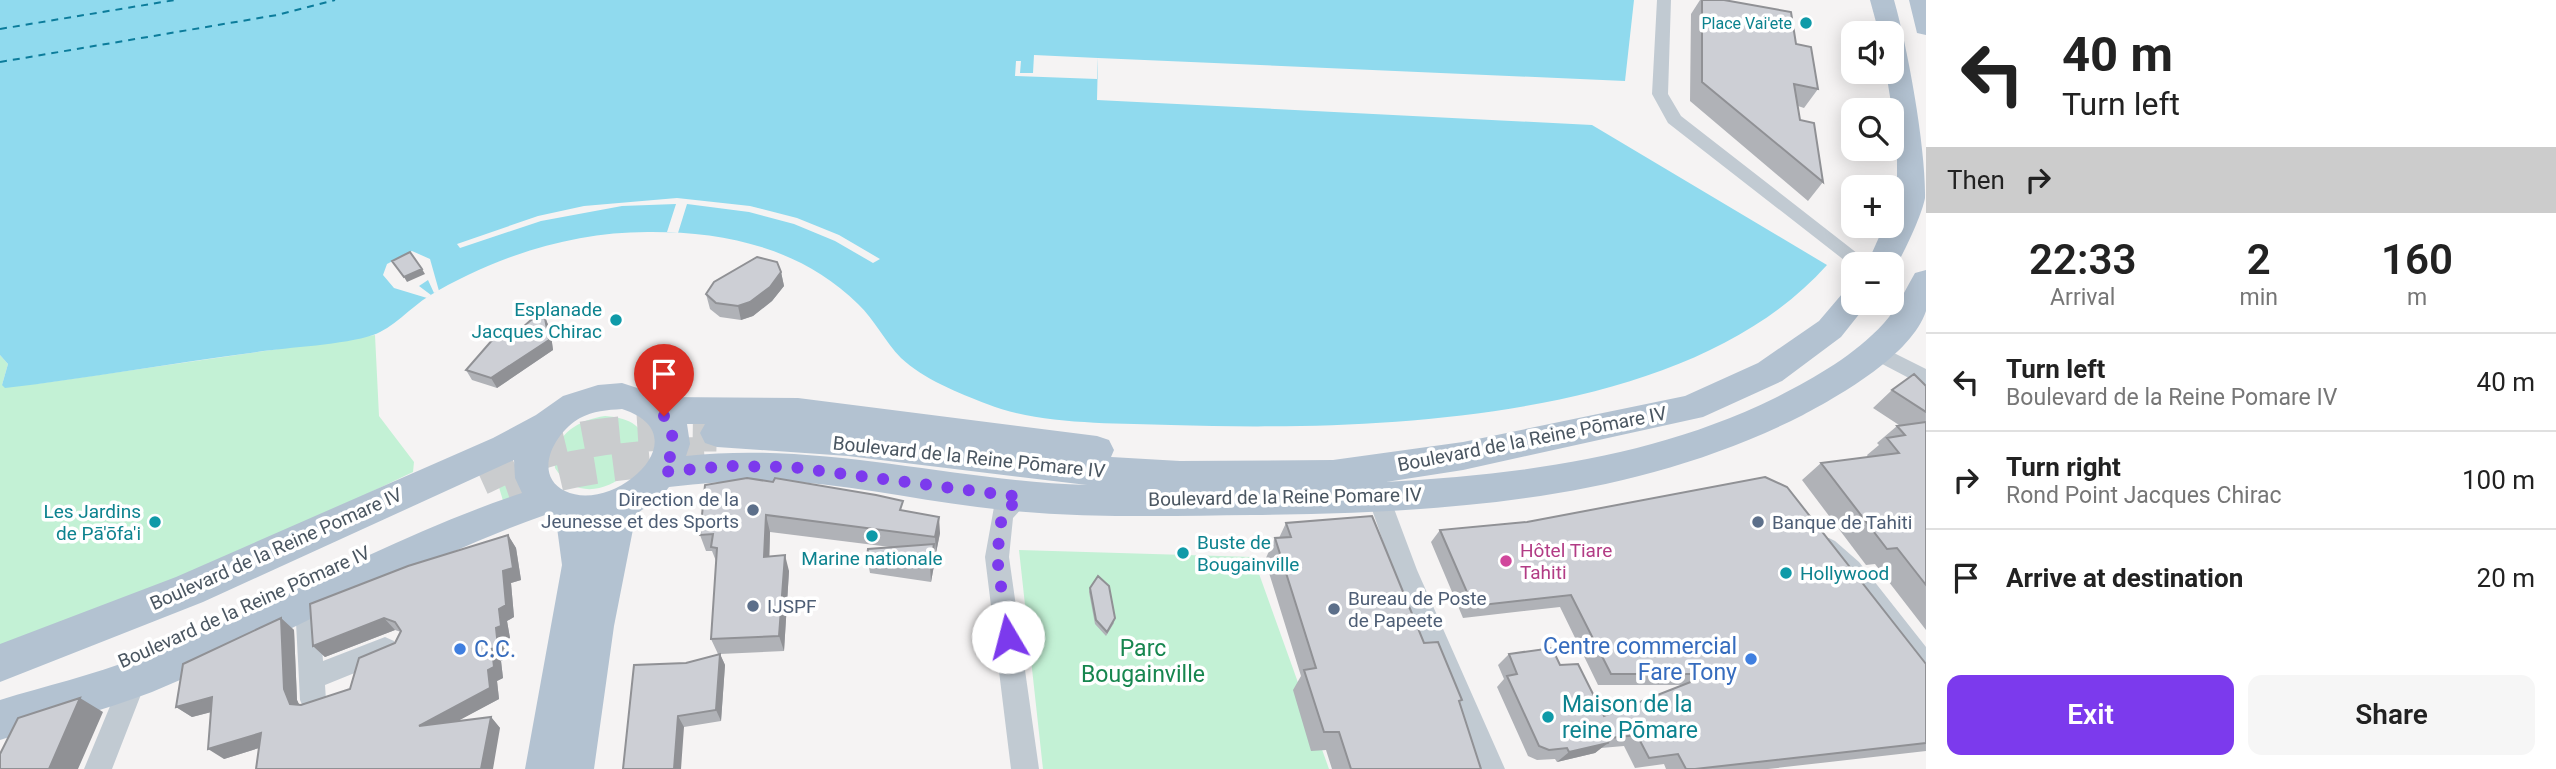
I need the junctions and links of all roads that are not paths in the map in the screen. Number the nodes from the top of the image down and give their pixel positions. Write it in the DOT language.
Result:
graph roads {
  1 [pos="1664,0"];
  2 [pos="1882,0"];
  3 [pos="1921,0"];
  4 [pos="1888,21"];
  5 [pos="1926,28"];
  6 [pos="1901,84"];
  7 [pos="1846,252"];
  8 [pos="1887,252"];
  9 [pos="1926,281"];
  10 [pos="1842,315"];
  11 [pos="1874,351"];
  12 [pos="1926,379"];
  13 [pos="659,410"];
  14 [pos="548,425"];
  15 [pos="1463,456"];
  16 [pos="663,472"];
  17 [pos="1021,497"];
  18 [pos="1379,498"];
  19 [pos="1240,500"];
  20 [pos="560,504"];
  21 [pos="620,505"];
  22 [pos="1813,531"];
  23 [pos="307,603"];
  24 [pos="396,644"];
  25 [pos="1926,662"];
  26 [pos="0,663"];
  27 [pos="0,677"];
  28 [pos="134,679"];
  29 [pos="14,720"];
  30 [pos="98,769"];
  31 [pos="545,769"];
  32 [pos="573,769"];
  33 [pos="1025,769"];
  34 [pos="1491,769"];
  1 -- 7 [label="street"];
  2 -- 4 [label="main road"];
  3 -- 5 [label="main road"];
  6 -- 8 [label="main road"];
  9 -- 11 [label="main road, Boulevard de la Reine Pomare IV"];
  10 -- 15 [label="main road, Boulevard de la Reine Pōmare IV"];
  11 -- 12 [label="street"];
  11 -- 18 [label="main road, Boulevard de la Reine Pomare IV"];
  13 -- 14 [label="main road"];
  13 -- 15 [label="main road, Boulevard de la Reine Pomare IV"];
  13 -- 16 [label="main road"];
  14 -- 20 [label="main road"];
  14 -- 26 [label="main road, Boulevard de la Reine Pomare IV"];
  15 -- 19 [label="main road, Boulevard de la Reine Pōmare IV"];
  16 -- 17 [label="main road, Boulevard de la Reine Pomare IV"];
  16 -- 21 [label="main road"];
  17 -- 19 [label="main road, Boulevard de la Reine Pomare IV"];
  17 -- 33 [label="street"];
  18 -- 19 [label="main road, Boulevard de la Reine Pomare IV"];
  18 -- 34 [label="street"];
  20 -- 21 [label="main road"];
  20 -- 23 [label="main road"];
  20 -- 31 [label="main road"];
  21 -- 32 [label="main road"];
  22 -- 25 [label="street"];
  23 -- 24 [label="street"];
  23 -- 28 [label="main road"];
  27 -- 29 [label="main road, Boulevard de la Reine Pōmare IV"];
  28 -- 29 [label="main road"];
  28 -- 30 [label="street"];
}
